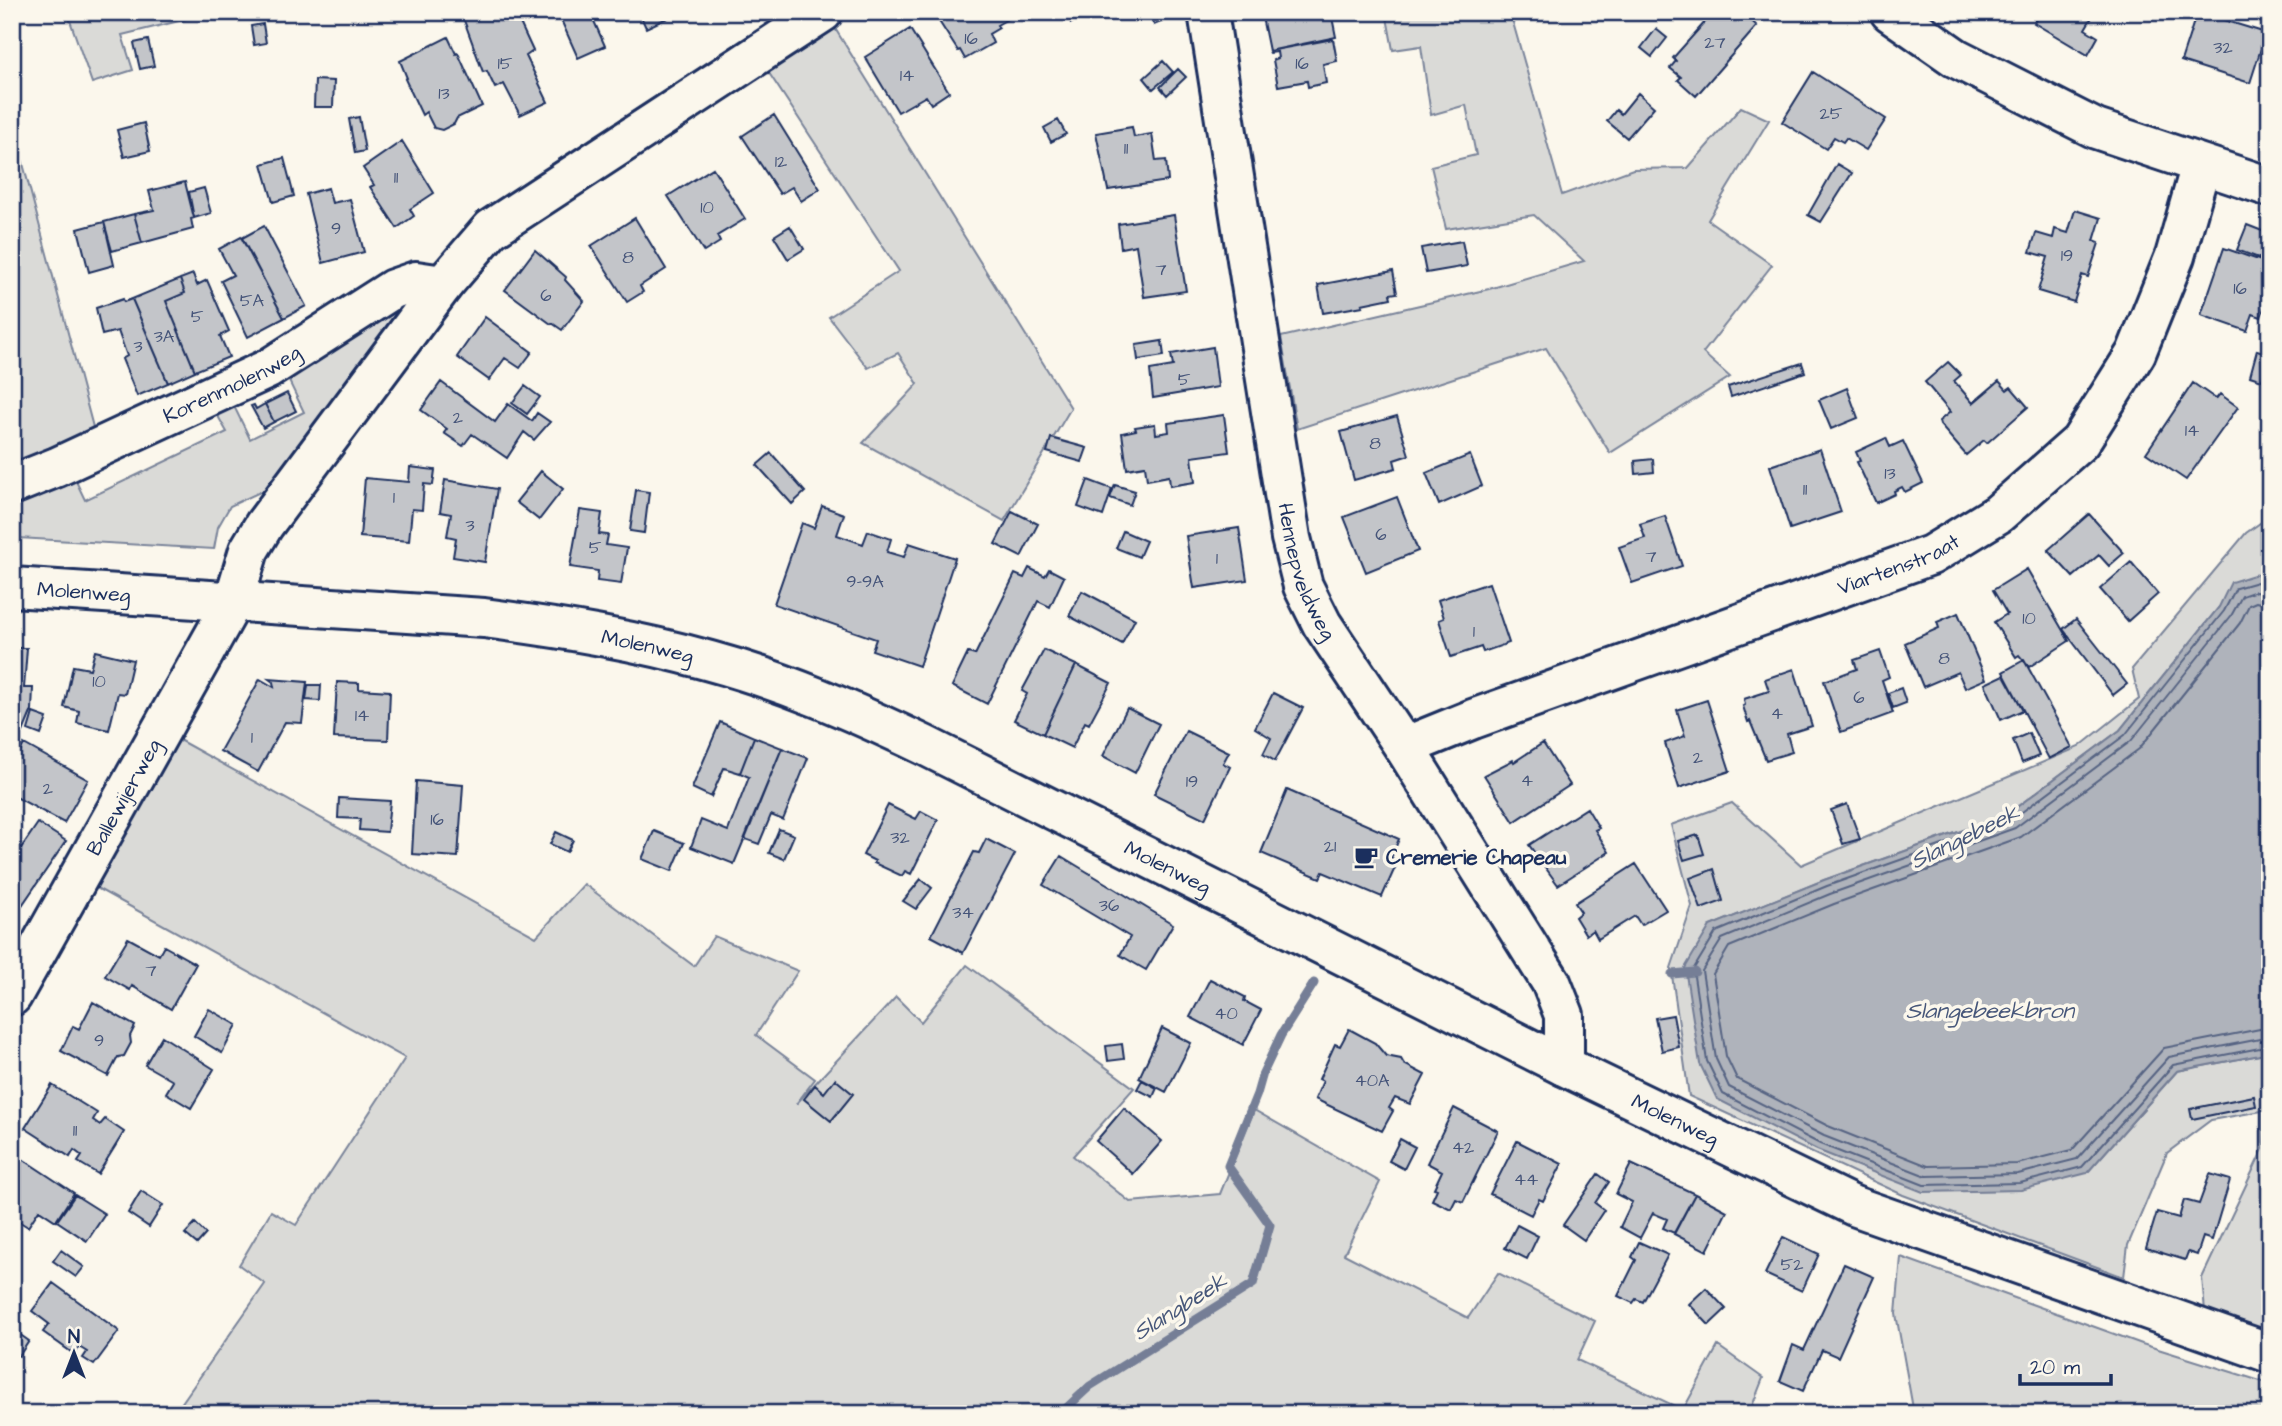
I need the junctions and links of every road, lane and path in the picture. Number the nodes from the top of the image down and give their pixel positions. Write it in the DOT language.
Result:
graph roads {
  1 [pos="823,12"];
  2 [pos="1208,12"];
  3 [pos="1890,12"];
  4 [pos="2201,165"];
  5 [pos="2270,187"];
  6 [pos="443,285"];
  7 [pos="12,485"];
  8 [pos="12,587"];
  9 [pos="234,600"];
  10 [pos="1404,747"];
  11 [pos="12,996"];
  12 [pos="1564,1066"];
  13 [pos="2270,1353"];
  1 -- 6 [label="street"];
  2 -- 10 [label="street, Hennepveldweg"];
  3 -- 4 [label="street"];
  4 -- 5 [label="street"];
  4 -- 10 [label="street, Viartenstraat"];
  6 -- 7 [label="street, Korenmolenweg"];
  6 -- 9 [label="street"];
  8 -- 9 [label="street, Molenweg"];
  9 -- 11 [label="street, Ballewijerweg"];
  9 -- 12 [label="street, Molenweg"];
  10 -- 12 [label="street, Hennepveldweg"];
  12 -- 13 [label="street, Molenweg"];
}
